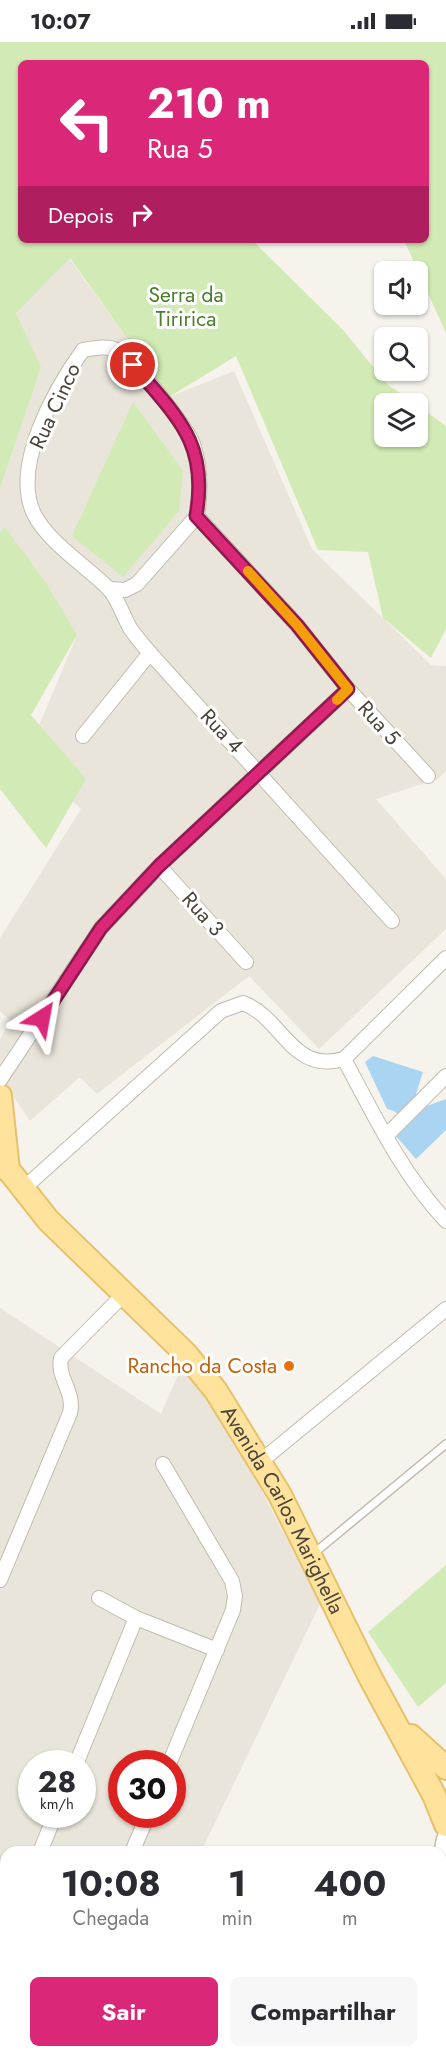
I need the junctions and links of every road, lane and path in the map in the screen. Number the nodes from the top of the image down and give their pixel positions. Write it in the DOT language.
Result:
graph roads {
  1 [pos="196,516"];
  2 [pos="109,589"];
  3 [pos="150,653"];
  4 [pos="348,689"];
  5 [pos="83,736"];
  6 [pos="261,773"];
  7 [pos="428,776"];
  8 [pos="159,866"];
  9 [pos="392,921"];
  10 [pos="446,958"];
  11 [pos="246,962"];
  12 [pos="344,1059"];
  13 [pos="446,1076"];
  14 [pos="0,1080"];
  15 [pos="0,1096"];
  16 [pos="386,1136"];
  17 [pos="4,1164"];
  18 [pos="24,1188"];
  19 [pos="446,1221"];
  20 [pos="123,1295"];
  21 [pos="446,1309"];
  22 [pos="446,1444"];
  23 [pos="260,1462"];
  24 [pos="163,1464"];
  25 [pos="311,1556"];
  26 [pos="0,1580"];
  27 [pos="99,1598"];
  28 [pos="136,1618"];
  29 [pos="217,1650"];
  30 [pos="395,1720"];
  31 [pos="82,1750"];
  32 [pos="175,1750"];
  33 [pos="446,1768"];
  34 [pos="446,1826"];
  35 [pos="50,1828"];
  36 [pos="142,1828"];
  37 [pos="42,1846"];
  38 [pos="135,1846"];
  1 -- 2 [label="street"];
  1 -- 2 [label="street, Rua Cinco"];
  1 -- 4 [label="street, Rua 5"];
  2 -- 3 [label="street, Rua 4"];
  3 -- 5 [label="street"];
  3 -- 6 [label="street, Rua 4"];
  4 -- 6 [label="street"];
  4 -- 7 [label="street, Rua 5"];
  6 -- 8 [label="street"];
  6 -- 9 [label="street, Rua 4"];
  8 -- 11 [label="street, Rua 3"];
  8 -- 14 [label="street"];
  10 -- 12 [label="street"];
  12 -- 16 [label="street"];
  12 -- 18 [label="street"];
  13 -- 16 [label="street"];
  15 -- 17 [label="main road"];
  16 -- 19 [label="street"];
  17 -- 18 [label="main road, Avenida Carlos Marighella"];
  18 -- 20 [label="main road, Avenida Carlos Marighella"];
  20 -- 23 [label="main road, Avenida Carlos Marighella"];
  20 -- 26 [label="street"];
  21 -- 23 [label="street"];
  22 -- 25 [label="lane"];
  23 -- 25 [label="main road, Avenida Carlos Marighella"];
  24 -- 29 [label="street"];
  25 -- 30 [label="main road, Avenida Carlos Marighella"];
  27 -- 28 [label="street"];
  28 -- 29 [label="street"];
  28 -- 31 [label="street"];
  29 -- 32 [label="street"];
  30 -- 33 [label="main road, Avenida Carlos Marighella"];
  30 -- 34 [label="main road, Avenida Carlos Marighella"];
  35 -- 37 [label="street"];
  36 -- 38 [label="street"];
}
